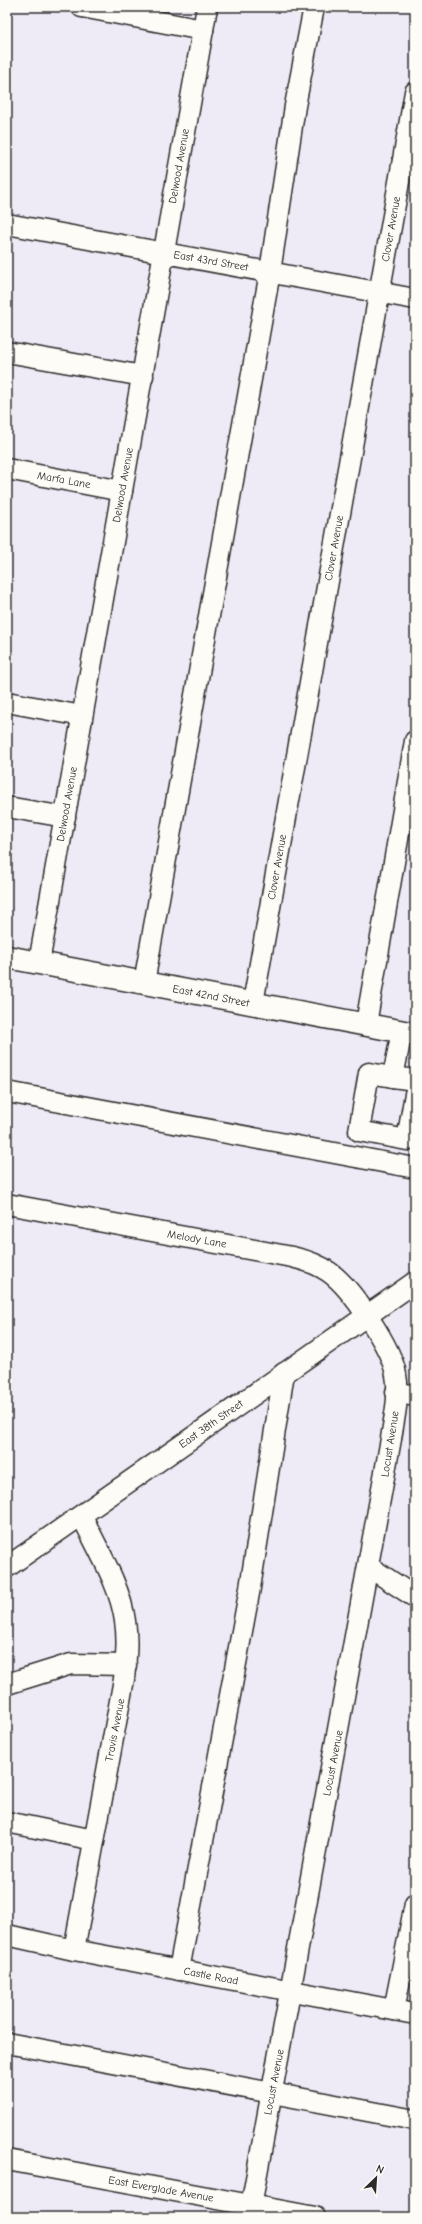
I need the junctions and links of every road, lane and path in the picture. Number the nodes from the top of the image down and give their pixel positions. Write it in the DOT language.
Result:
graph roads {
  1 [pos="82,7"];
  2 [pos="207,7"];
  3 [pos="314,7"];
  4 [pos="203,30"];
  5 [pos="415,92"];
  6 [pos="7,224"];
  7 [pos="164,253"];
  8 [pos="270,272"];
  9 [pos="379,292"];
  10 [pos="415,299"];
  11 [pos="7,352"];
  12 [pos="143,376"];
  13 [pos="7,470"];
  14 [pos="122,491"];
  15 [pos="7,702"];
  16 [pos="82,716"];
  17 [pos="415,741"];
  18 [pos="7,807"];
  19 [pos="65,817"];
  20 [pos="7,957"];
  21 [pos="39,963"];
  22 [pos="144,983"];
  23 [pos="253,1003"];
  24 [pos="366,1024"];
  25 [pos="408,1032"];
  26 [pos="393,1077"];
  27 [pos="415,1080"];
  28 [pos="7,1092"];
  29 [pos="415,1094"];
  30 [pos="407,1140"];
  31 [pos="409,1167"];
  32 [pos="7,1204"];
  33 [pos="415,1282"];
  34 [pos="365,1316"];
  35 [pos="284,1373"];
  36 [pos="406,1394"];
  37 [pos="82,1516"];
  38 [pos="7,1567"];
  39 [pos="369,1567"];
  40 [pos="415,1597"];
  41 [pos="126,1665"];
  42 [pos="7,1684"];
  43 [pos="7,1822"];
  44 [pos="94,1840"];
  45 [pos="415,1904"];
  46 [pos="7,1935"];
  47 [pos="74,1950"];
  48 [pos="179,1970"];
  49 [pos="291,1991"];
  50 [pos="394,2010"];
  51 [pos="415,2014"];
  52 [pos="7,2043"];
  53 [pos="272,2093"];
  54 [pos="415,2120"];
  55 [pos="7,2160"];
  56 [pos="250,2211"];
  57 [pos="315,2217"];
  1 -- 4 [label="street"];
  2 -- 4 [label="street, Delwood Avenue"];
  3 -- 8 [label="street"];
  4 -- 7 [label="street, Delwood Avenue"];
  5 -- 9 [label="street, Clover Avenue"];
  6 -- 7 [label="street, East 43rd Street"];
  7 -- 8 [label="street, East 43rd Street"];
  7 -- 12 [label="street, Delwood Avenue"];
  8 -- 9 [label="street, East 43rd Street"];
  8 -- 22 [label="street"];
  9 -- 10 [label="street, East 43rd Street"];
  9 -- 23 [label="street, Clover Avenue"];
  11 -- 12 [label="street"];
  12 -- 14 [label="street, Delwood Avenue"];
  13 -- 14 [label="street, Marfa Lane"];
  14 -- 16 [label="street, Delwood Avenue"];
  15 -- 16 [label="street"];
  16 -- 19 [label="street, Delwood Avenue"];
  17 -- 24 [label="street"];
  18 -- 19 [label="street"];
  19 -- 21 [label="street, Delwood Avenue"];
  20 -- 21 [label="highway, East 42nd Street"];
  21 -- 22 [label="highway, East 42nd Street"];
  22 -- 23 [label="highway, East 42nd Street"];
  23 -- 24 [label="highway, East 42nd Street"];
  24 -- 25 [label="highway, East 42nd Street"];
  25 -- 26 [label="street"];
  26 -- 27 [label="street"];
  26 -- 30 [label="street"];
  28 -- 31 [label="street"];
  29 -- 30 [label="street"];
  30 -- 31 [label="street"];
  32 -- 34 [label="street, Melody Lane"];
  33 -- 34 [label="street, East 38th Street"];
  34 -- 35 [label="street, East 38th Street"];
  34 -- 36 [label="street, Locust Avenue"];
  35 -- 37 [label="street, East 38th Street"];
  35 -- 48 [label="street"];
  36 -- 39 [label="street, Locust Avenue"];
  37 -- 38 [label="street, East 38th Street"];
  37 -- 41 [label="street, Travis Avenue"];
  39 -- 40 [label="street"];
  39 -- 49 [label="street, Locust Avenue"];
  41 -- 42 [label="street"];
  41 -- 44 [label="street, Travis Avenue"];
  43 -- 44 [label="street"];
  44 -- 47 [label="street, Travis Avenue"];
  45 -- 50 [label="street"];
  46 -- 47 [label="street, Castle Road"];
  47 -- 48 [label="street, Castle Road"];
  48 -- 49 [label="street, Castle Road"];
  49 -- 50 [label="street, Castle Road"];
  49 -- 53 [label="street, Locust Avenue"];
  50 -- 51 [label="street, Castle Road"];
  52 -- 53 [label="street"];
  53 -- 54 [label="street"];
  53 -- 56 [label="street, Locust Avenue"];
  55 -- 56 [label="street, East Everglade Avenue"];
  56 -- 57 [label="street, East Everglade Avenue"];
}
